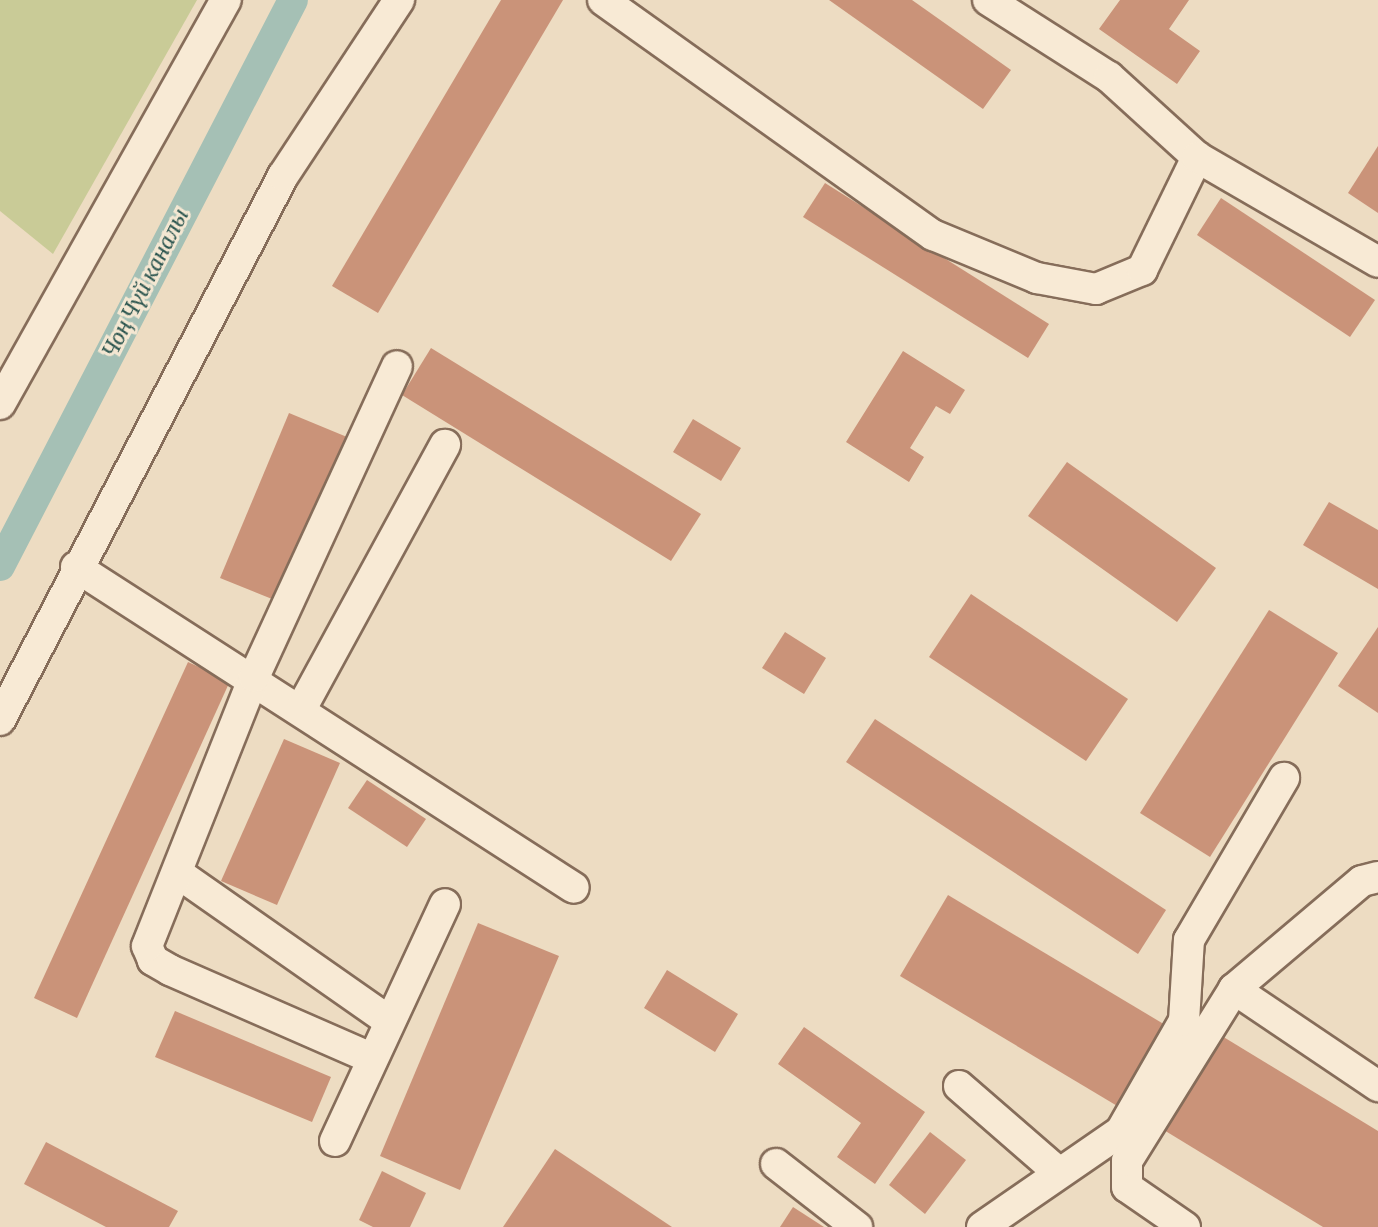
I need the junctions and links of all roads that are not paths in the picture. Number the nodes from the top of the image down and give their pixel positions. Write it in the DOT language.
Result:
graph roads {
  1 [pos="226,0"];
  2 [pos="399,0"];
  3 [pos="603,0"];
  4 [pos="988,0"];
  5 [pos="1197,157"];
  6 [pos="1378,262"];
  7 [pos="397,366"];
  8 [pos="0,404"];
  9 [pos="445,445"];
  10 [pos="76,567"];
  11 [pos="254,677"];
  12 [pos="301,709"];
  13 [pos="0,720"];
  14 [pos="1284,778"];
  15 [pos="179,874"];
  16 [pos="1378,877"];
  17 [pos="574,888"];
  18 [pos="445,904"];
  19 [pos="1234,989"];
  20 [pos="389,1021"];
  21 [pos="371,1058"];
  22 [pos="959,1086"];
  23 [pos="1378,1086"];
  24 [pos="335,1141"];
  25 [pos="776,1164"];
  26 [pos="1058,1172"];
  27 [pos="857,1227"];
  28 [pos="981,1227"];
  29 [pos="1185,1227"];
  1 -- 8 [label="street"];
  2 -- 10 [label="street"];
  3 -- 5 [label="street"];
  4 -- 5 [label="street"];
  5 -- 6 [label="street"];
  7 -- 11 [label="street"];
  9 -- 12 [label="street"];
  10 -- 11 [label="street"];
  10 -- 13 [label="street"];
  11 -- 12 [label="street"];
  11 -- 15 [label="street"];
  12 -- 17 [label="street"];
  14 -- 26 [label="street"];
  15 -- 20 [label="street"];
  15 -- 21 [label="street"];
  16 -- 19 [label="street"];
  18 -- 20 [label="street"];
  19 -- 23 [label="street"];
  19 -- 29 [label="street"];
  20 -- 21 [label="street"];
  21 -- 24 [label="street"];
  22 -- 26 [label="street"];
  25 -- 27 [label="street"];
  26 -- 28 [label="street"];
}
